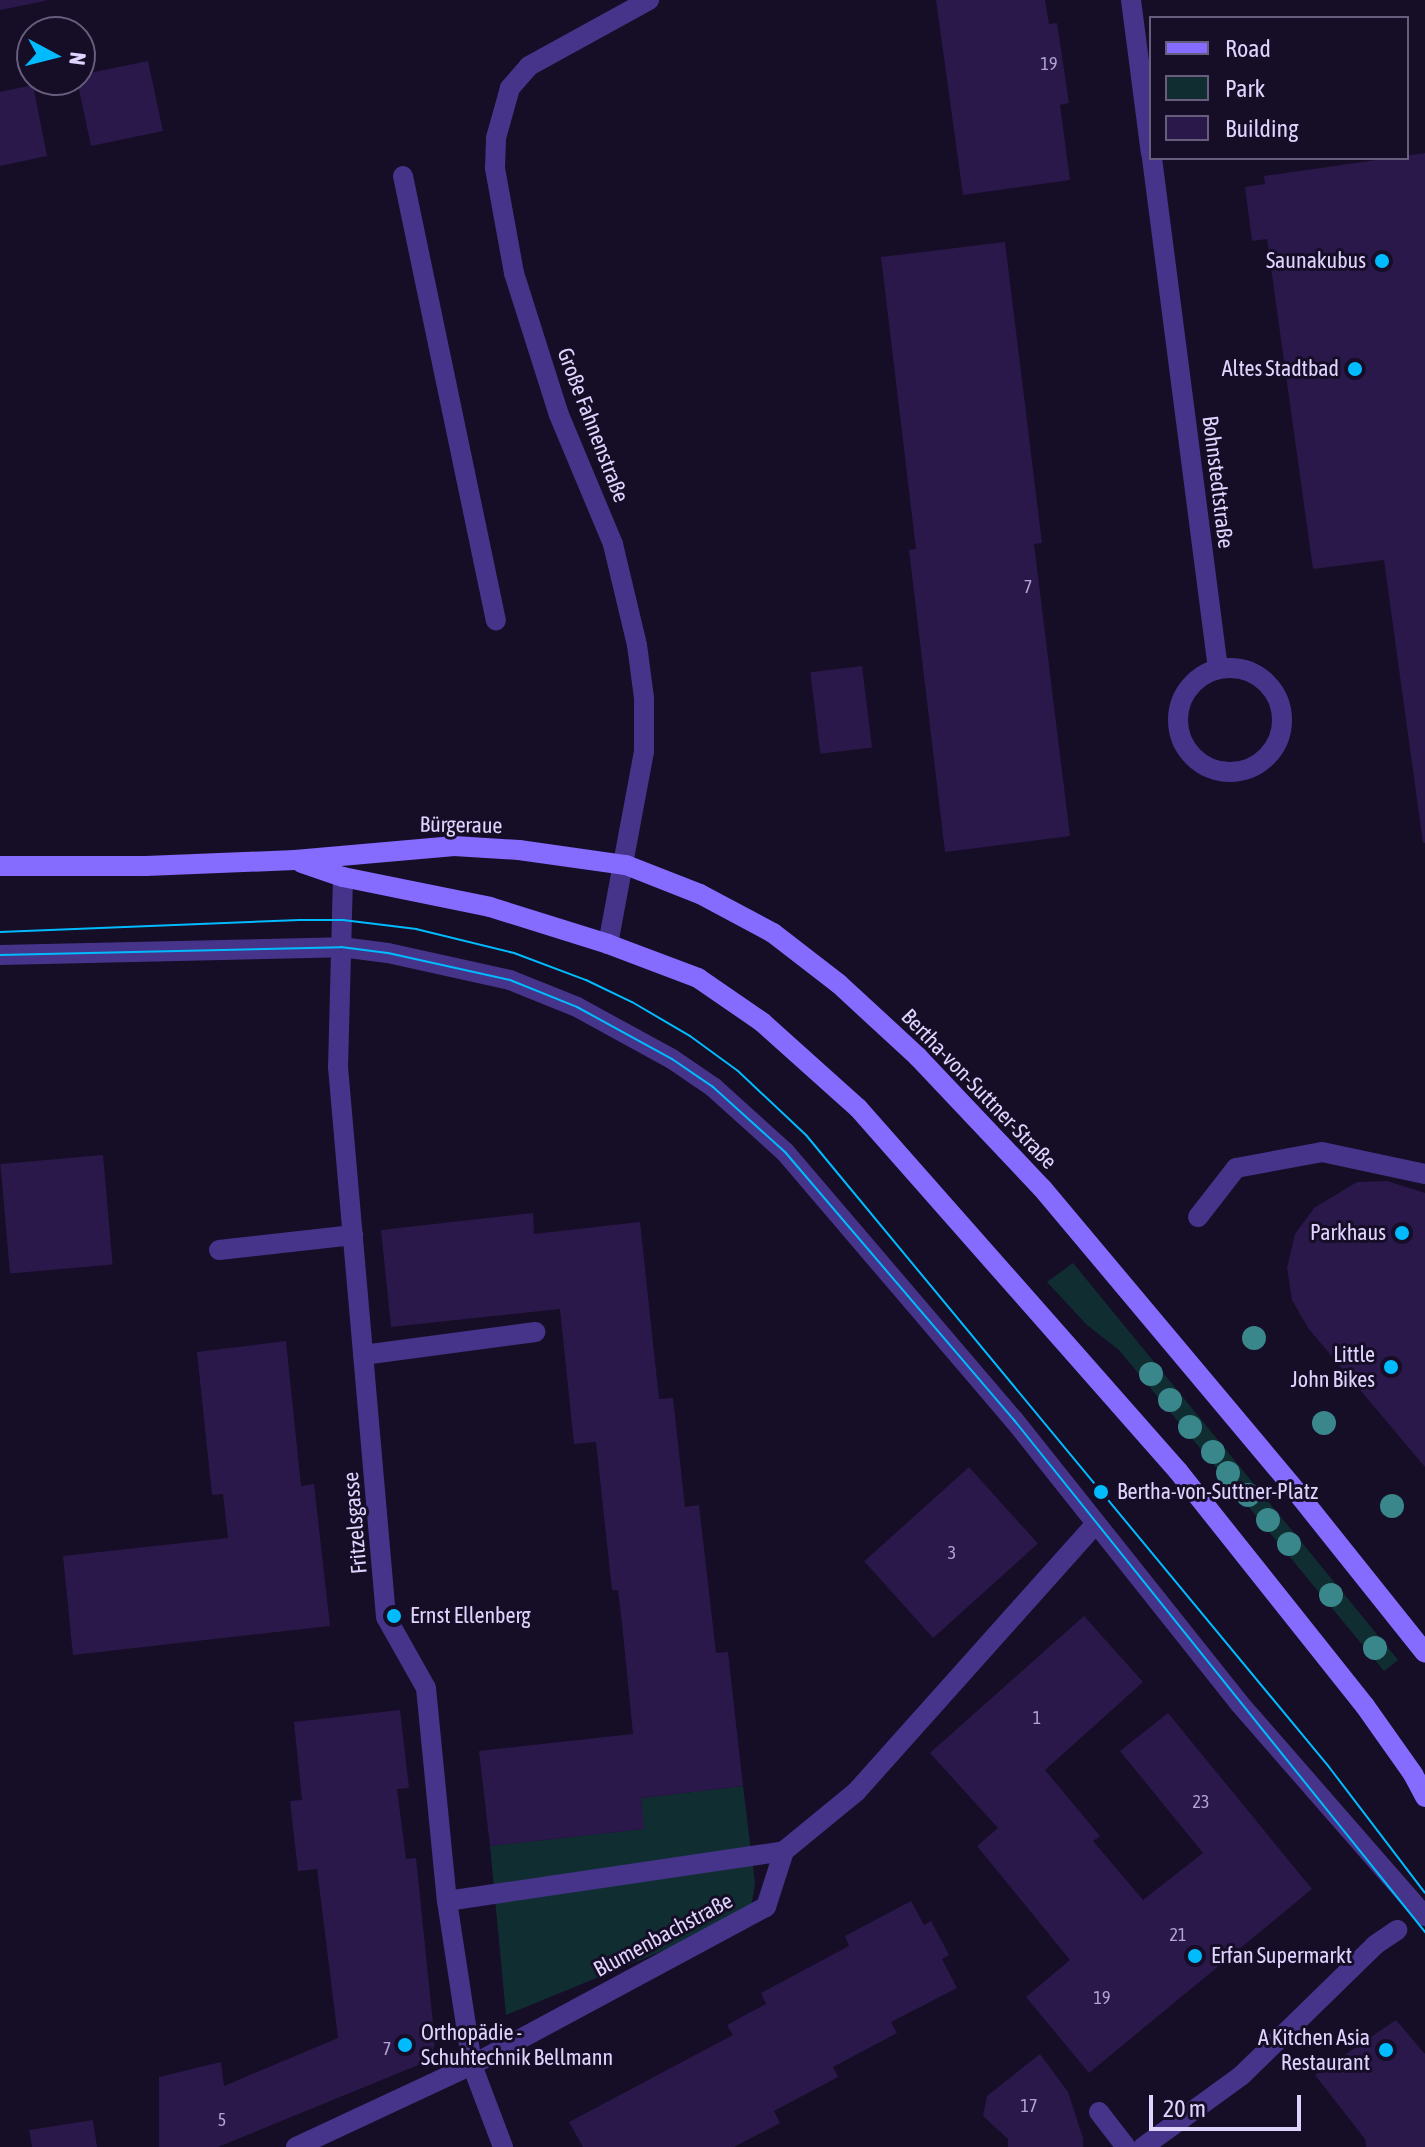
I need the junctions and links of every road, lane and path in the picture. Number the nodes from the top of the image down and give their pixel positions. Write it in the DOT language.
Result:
graph roads {
  1 [pos="649,0"];
  2 [pos="1131,0"];
  3 [pos="1149,140"];
  4 [pos="1152,160"];
  5 [pos="403,176"];
  6 [pos="496,620"];
  7 [pos="1218,669"];
  8 [pos="295,860"];
  9 [pos="626,865"];
  10 [pos="0,866"];
  11 [pos="343,877"];
  12 [pos="608,944"];
  13 [pos="341,947"];
  14 [pos="2,954"];
  15 [pos="1425,1174"];
  16 [pos="1198,1217"];
  17 [pos="353,1235"];
  18 [pos="219,1250"];
  19 [pos="535,1332"];
  20 [pos="363,1355"];
  21 [pos="1096,1524"];
  22 [pos="1425,1653"];
  23 [pos="1425,1797"];
  24 [pos="784,1851"];
  25 [pos="447,1901"];
  26 [pos="1425,1916"];
  27 [pos="1397,1930"];
  28 [pos="472,2065"];
  29 [pos="1099,2112"];
  30 [pos="296,2147"];
  31 [pos="503,2147"];
  32 [pos="1126,2147"];
  33 [pos="1143,2147"];
  1 -- 9 [label="street, Große Fahnenstraße"];
  2 -- 3 [label="street, Bohnstedtstraße"];
  4 -- 7 [label="street, Bohnstedtstraße"];
  5 -- 6 [label="street"];
  7 -- 7 [label="street"];
  8 -- 9 [label="main road, Bürgeraue"];
  8 -- 10 [label="main road, Bürgeraue"];
  8 -- 11 [label="main road, Bürgeraue"];
  9 -- 12 [label="street, Große Fahnenstraße"];
  9 -- 22 [label="main road, Bertha-von-Suttner-Straße"];
  11 -- 12 [label="main road, Bürgeraue"];
  11 -- 13 [label="street, Fritzelsgasse"];
  12 -- 23 [label="main road"];
  13 -- 14 [label="street"];
  13 -- 17 [label="street, Fritzelsgasse"];
  13 -- 21 [label="street"];
  15 -- 16 [label="street"];
  17 -- 18 [label="street"];
  17 -- 20 [label="street, Fritzelsgasse"];
  19 -- 20 [label="street"];
  20 -- 25 [label="street, Fritzelsgasse"];
  21 -- 24 [label="street"];
  21 -- 26 [label="street"];
  24 -- 25 [label="street"];
  24 -- 28 [label="street, Blumenbachstraße"];
  25 -- 28 [label="street, Fritzelsgasse"];
  27 -- 33 [label="street"];
  28 -- 30 [label="street, Blumenbachstraße"];
  28 -- 31 [label="street, Fritzelsgasse"];
  29 -- 32 [label="street"];
}
